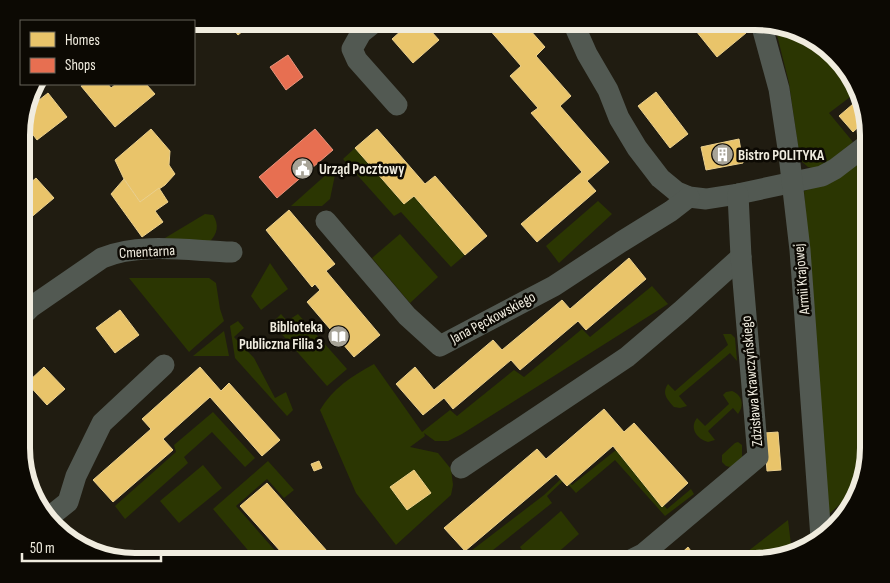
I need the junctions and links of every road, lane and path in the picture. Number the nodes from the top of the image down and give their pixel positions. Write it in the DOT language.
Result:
graph roads {
  1 [pos="366,30"];
  2 [pos="576,30"];
  3 [pos="763,31"];
  4 [pos="397,105"];
  5 [pos="860,150"];
  6 [pos="792,182"];
  7 [pos="738,194"];
  8 [pos="689,197"];
  9 [pos="326,221"];
  10 [pos="232,252"];
  11 [pos="741,257"];
  12 [pos="30,308"];
  13 [pos="164,365"];
  14 [pos="461,468"];
  15 [pos="53,514"];
  16 [pos="821,529"];
  17 [pos="645,553"];
  1 -- 4 [label="street"];
  2 -- 8 [label="street"];
  3 -- 6 [label="street, Armii Krajowej"];
  5 -- 6 [label="street"];
  6 -- 7 [label="street"];
  6 -- 16 [label="street, Armii Krajowej"];
  7 -- 8 [label="street"];
  7 -- 11 [label="street, Zdzisława Krawczyńskiego"];
  8 -- 9 [label="street, Jana Pęckowskiego"];
  10 -- 12 [label="street, Cmentarna"];
  11 -- 14 [label="street"];
  11 -- 17 [label="street, Zdzisława Krawczyńskiego"];
  13 -- 15 [label="street"];
}
